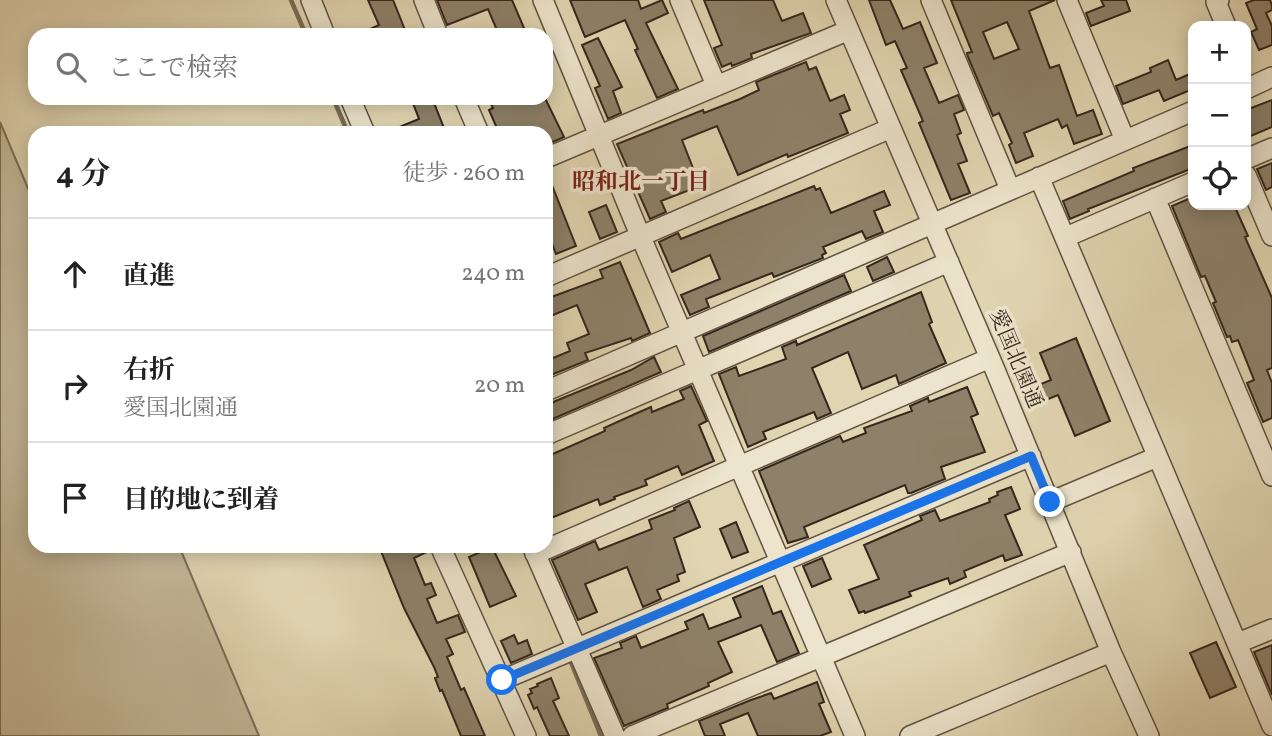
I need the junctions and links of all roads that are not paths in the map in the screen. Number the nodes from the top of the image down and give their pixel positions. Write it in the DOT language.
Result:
graph roads {
  1 [pos="311,0"];
  2 [pos="424,0"];
  3 [pos="543,0"];
  4 [pos="680,0"];
  5 [pos="836,0"];
  6 [pos="931,0"];
  7 [pos="1067,0"];
  8 [pos="1219,0"];
  9 [pos="1224,21"];
  10 [pos="322,28"];
  11 [pos="435,28"];
  12 [pos="849,30"];
  13 [pos="1272,77"];
  14 [pos="1251,81"];
  15 [pos="716,85"];
  16 [pos="354,105"];
  17 [pos="467,105"];
  18 [pos="1188,113"];
  19 [pos="362,126"];
  20 [pos="476,126"];
  21 [pos="891,128"];
  22 [pos="600,135"];
  23 [pos="1125,140"];
  24 [pos="1272,148"];
  25 [pos="553,155"];
  26 [pos="1251,157"];
  27 [pos="1039,177"];
  28 [pos="1188,184"];
  29 [pos="1251,187"];
  30 [pos="1010,189"];
  31 [pos="1155,198"];
  32 [pos="932,225"];
  33 [pos="640,235"];
  34 [pos="1272,236"];
  35 [pos="1066,237"];
  36 [pos="949,262"];
  37 [pos="553,274"];
  38 [pos="682,332"];
  39 [pos="990,358"];
  40 [pos="698,370"];
  41 [pos="553,388"];
  42 [pos="553,432"];
  43 [pos="1031,456"];
  44 [pos="1157,457"];
  45 [pos="739,465"];
  46 [pos="1272,476"];
  47 [pos="1050,502"];
  48 [pos="553,542"];
  49 [pos="1071,552"];
  50 [pos="443,553"];
  51 [pos="535,553"];
  52 [pos="780,561"];
  53 [pos="1272,629"];
  54 [pos="1238,643"];
  55 [pos="577,648"];
  56 [pos="1111,652"];
  57 [pos="822,657"];
  58 [pos="502,680"];
  59 [pos="1272,726"];
  60 [pos="1272,732"];
  61 [pos="526,736"];
  62 [pos="615,736"];
  63 [pos="632,736"];
  64 [pos="855,736"];
  65 [pos="910,736"];
  66 [pos="1149,736"];
  67 [pos="1262,736"];
  1 -- 10 [label="street"];
  2 -- 11 [label="street"];
  3 -- 22 [label="street"];
  4 -- 15 [label="street"];
  5 -- 12 [label="street, 愛国北園通"];
  6 -- 30 [label="street"];
  7 -- 23 [label="street"];
  8 -- 9 [label="street"];
  12 -- 15 [label="street"];
  12 -- 21 [label="street, 愛国北園通"];
  13 -- 14 [label="street"];
  15 -- 22 [label="street"];
  16 -- 19 [label="street"];
  17 -- 20 [label="street"];
  18 -- 23 [label="street"];
  21 -- 32 [label="street, 愛国北園通"];
  21 -- 33 [label="street"];
  22 -- 25 [label="street"];
  22 -- 33 [label="street"];
  23 -- 27 [label="street"];
  24 -- 26 [label="street"];
  27 -- 30 [label="street"];
  27 -- 35 [label="street"];
  28 -- 31 [label="street"];
  29 -- 34 [label="street"];
  30 -- 32 [label="street"];
  31 -- 35 [label="street"];
  31 -- 46 [label="street"];
  32 -- 36 [label="street, 愛国北園通"];
  32 -- 38 [label="street"];
  33 -- 37 [label="street"];
  33 -- 38 [label="street"];
  35 -- 44 [label="street"];
  36 -- 39 [label="street, 愛国北園通"];
  36 -- 40 [label="street"];
  38 -- 40 [label="street"];
  38 -- 41 [label="street"];
  39 -- 43 [label="street, 愛国北園通"];
  39 -- 45 [label="street"];
  40 -- 42 [label="street"];
  40 -- 45 [label="street"];
  43 -- 47 [label="street, 愛国北園通"];
  43 -- 52 [label="street"];
  44 -- 47 [label="street"];
  44 -- 54 [label="street"];
  45 -- 48 [label="street"];
  45 -- 52 [label="street"];
  47 -- 49 [label="street, 愛国北園通"];
  49 -- 56 [label="street, 愛国北園通"];
  49 -- 57 [label="street"];
  50 -- 58 [label="street"];
  51 -- 55 [label="street"];
  52 -- 55 [label="street"];
  52 -- 57 [label="street"];
  53 -- 54 [label="street"];
  54 -- 59 [label="street"];
  55 -- 58 [label="street"];
  55 -- 62 [label="street"];
  56 -- 65 [label="street"];
  56 -- 66 [label="street, 愛国北園通"];
  57 -- 63 [label="street"];
  57 -- 64 [label="street"];
  58 -- 61 [label="street"];
  60 -- 67 [label="street"];
}
